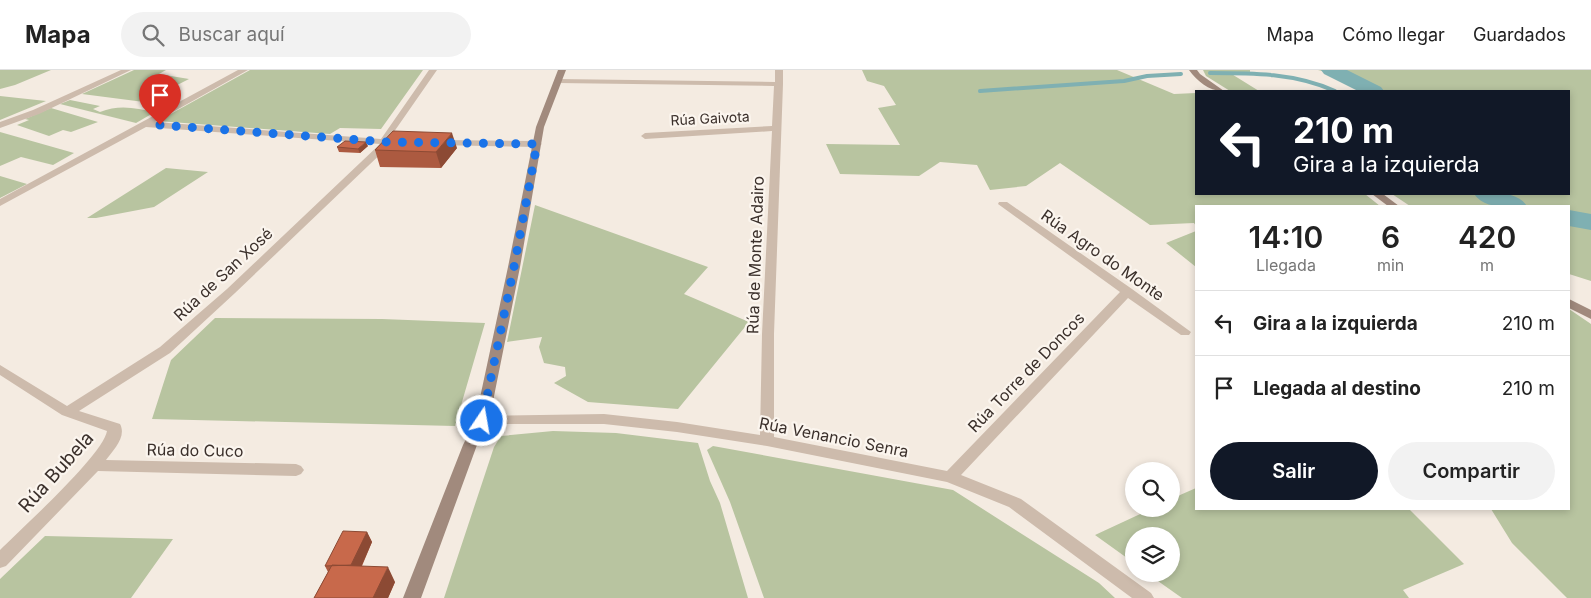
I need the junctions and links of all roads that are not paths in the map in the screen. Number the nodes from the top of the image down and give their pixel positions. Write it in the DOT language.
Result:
graph roads {
  1 [pos="128,70"];
  2 [pos="244,70"];
  3 [pos="433,70"];
  4 [pos="779,70"];
  5 [pos="1193,70"];
  6 [pos="560,75"];
  7 [pos="779,84"];
  8 [pos="1218,90"];
  9 [pos="145,124"];
  10 [pos="0,125"];
  11 [pos="778,128"];
  12 [pos="645,136"];
  13 [pos="385,142"];
  14 [pos="400,142"];
  15 [pos="429,142"];
  16 [pos="537,144"];
  17 [pos="1378,195"];
  18 [pos="0,203"];
  19 [pos="1002,204"];
  20 [pos="1393,205"];
  21 [pos="1128,291"];
  22 [pos="1570,304"];
  23 [pos="1591,315"];
  24 [pos="1185,332"];
  25 [pos="0,369"];
  26 [pos="67,412"];
  27 [pos="482,421"];
  28 [pos="767,441"];
  29 [pos="94,465"];
  30 [pos="296,470"];
  31 [pos="950,478"];
  32 [pos="0,561"];
  33 [pos="412,598"];
  34 [pos="1145,598"];
  1 -- 10 [label="street"];
  2 -- 9 [label="street"];
  3 -- 13 [label="street, Rúa de San Xosé"];
  4 -- 7 [label="street, Rúa de Monte Adairo"];
  5 -- 8 [label="main road"];
  6 -- 7 [label="street"];
  6 -- 16 [label="main road"];
  7 -- 11 [label="street, Rúa de Monte Adairo"];
  9 -- 13 [label="street"];
  9 -- 18 [label="street"];
  11 -- 12 [label="street, Rúa Gaivota"];
  11 -- 28 [label="street, Rúa de Monte Adairo"];
  13 -- 14 [label="street"];
  13 -- 26 [label="street, Rúa de San Xosé"];
  15 -- 16 [label="street"];
  16 -- 27 [label="main road"];
  17 -- 20 [label="main road"];
  19 -- 21 [label="street, Rúa Agro do Monte"];
  21 -- 24 [label="street, Rúa Agro do Monte"];
  21 -- 31 [label="street, Rúa Torre de Doncos"];
  22 -- 23 [label="main road"];
  25 -- 26 [label="street"];
  26 -- 29 [label="street, Rúa Bubela"];
  27 -- 28 [label="street, Rúa Venancio Senra"];
  27 -- 33 [label="main road"];
  28 -- 31 [label="street, Rúa Venancio Senra"];
  29 -- 30 [label="street, Rúa do Cuco"];
  29 -- 32 [label="street, Rúa Bubela"];
  31 -- 34 [label="street, Rúa Venancio Senra"];
}
